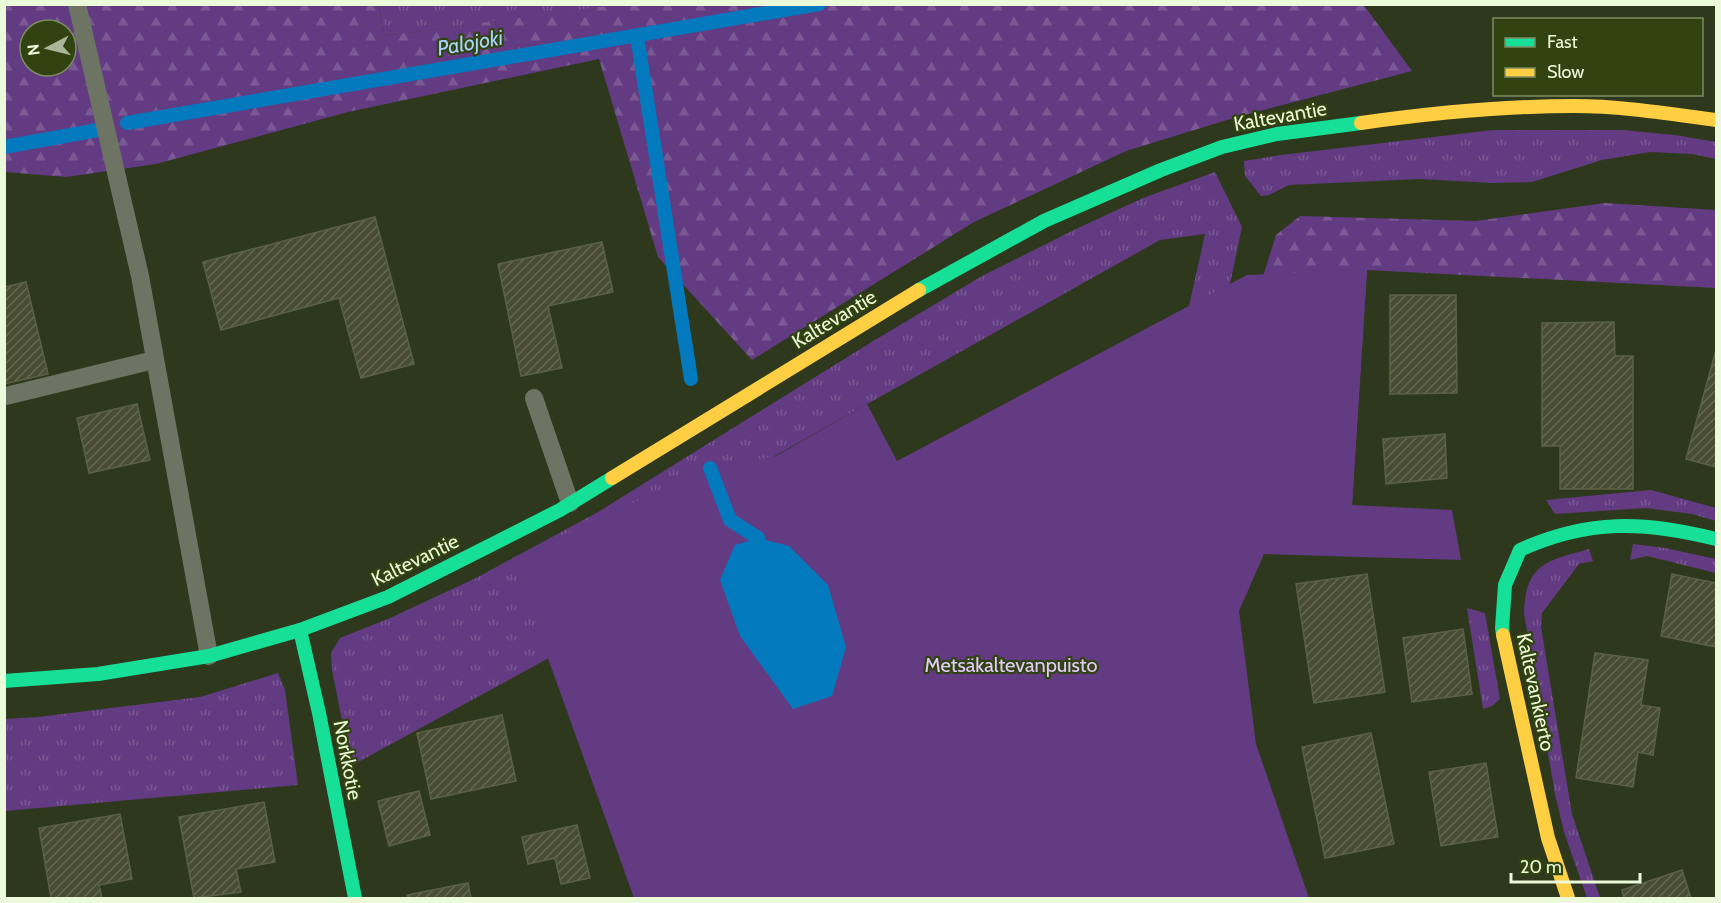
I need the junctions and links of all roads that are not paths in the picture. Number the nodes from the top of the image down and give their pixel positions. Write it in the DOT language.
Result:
graph roads {
  1 [pos="77,4"];
  2 [pos="1716,120"];
  3 [pos="154,360"];
  4 [pos="6,396"];
  5 [pos="534,398"];
  6 [pos="570,503"];
  7 [pos="1716,539"];
  8 [pos="300,630"];
  9 [pos="209,656"];
  10 [pos="4,681"];
  11 [pos="355,898"];
  12 [pos="1568,898"];
  1 -- 3 [label="lane"];
  2 -- 6 [label="street, Kaltevantie"];
  3 -- 4 [label="lane"];
  3 -- 9 [label="lane"];
  5 -- 6 [label="lane"];
  6 -- 8 [label="street, Kaltevantie"];
  7 -- 12 [label="street, Kaltevankierto"];
  8 -- 9 [label="street, Kaltevantie"];
  8 -- 11 [label="street, Norkkotie"];
  9 -- 10 [label="street, Kaltevantie"];
}
